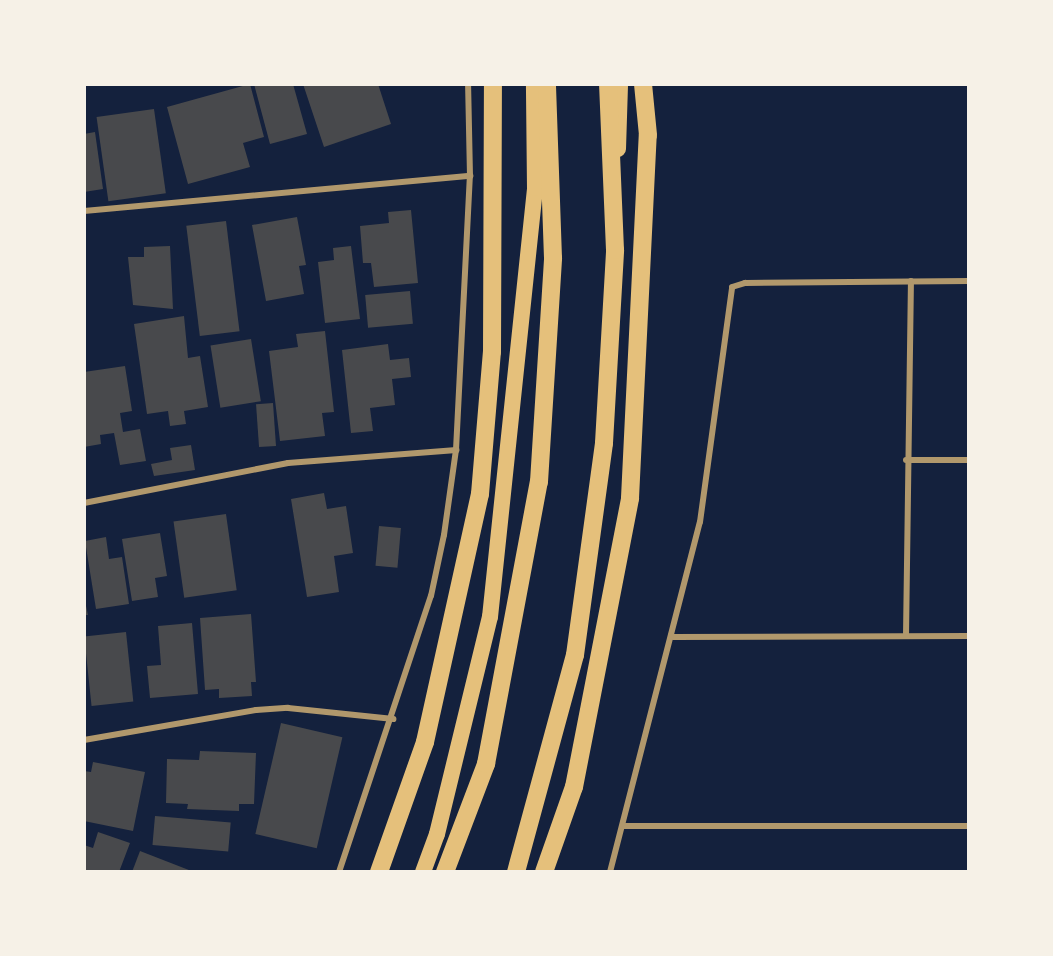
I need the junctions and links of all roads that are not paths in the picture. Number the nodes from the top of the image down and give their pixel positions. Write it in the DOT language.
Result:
graph roads {
  1 [pos="468,84"];
  2 [pos="493,84"];
  3 [pos="534,84"];
  4 [pos="547,84"];
  5 [pos="608,84"];
  6 [pos="620,84"];
  7 [pos="643,84"];
  8 [pos="470,176"];
  9 [pos="84,211"];
  10 [pos="911,281"];
  11 [pos="969,281"];
  12 [pos="456,450"];
  13 [pos="906,460"];
  14 [pos="969,460"];
  15 [pos="84,503"];
  16 [pos="906,636"];
  17 [pos="969,636"];
  18 [pos="674,637"];
  19 [pos="393,719"];
  20 [pos="84,740"];
  21 [pos="623,826"];
  22 [pos="969,826"];
  23 [pos="339,872"];
  24 [pos="379,872"];
  25 [pos="423,872"];
  26 [pos="445,872"];
  27 [pos="514,872"];
  28 [pos="544,872"];
  29 [pos="610,872"];
  1 -- 8 [label="street"];
  2 -- 24 [label="highway"];
  3 -- 25 [label="highway"];
  4 -- 26 [label="highway"];
  5 -- 27 [label="highway"];
  6 -- 27 [label="highway"];
  7 -- 28 [label="highway"];
  8 -- 9 [label="street"];
  8 -- 12 [label="street"];
  10 -- 11 [label="street"];
  10 -- 13 [label="street"];
  10 -- 18 [label="street"];
  12 -- 15 [label="street"];
  12 -- 19 [label="street"];
  13 -- 14 [label="street"];
  13 -- 16 [label="street"];
  16 -- 17 [label="street"];
  16 -- 18 [label="street"];
  18 -- 21 [label="street"];
  19 -- 20 [label="street"];
  19 -- 23 [label="street"];
  21 -- 22 [label="street"];
  21 -- 29 [label="street"];
}
